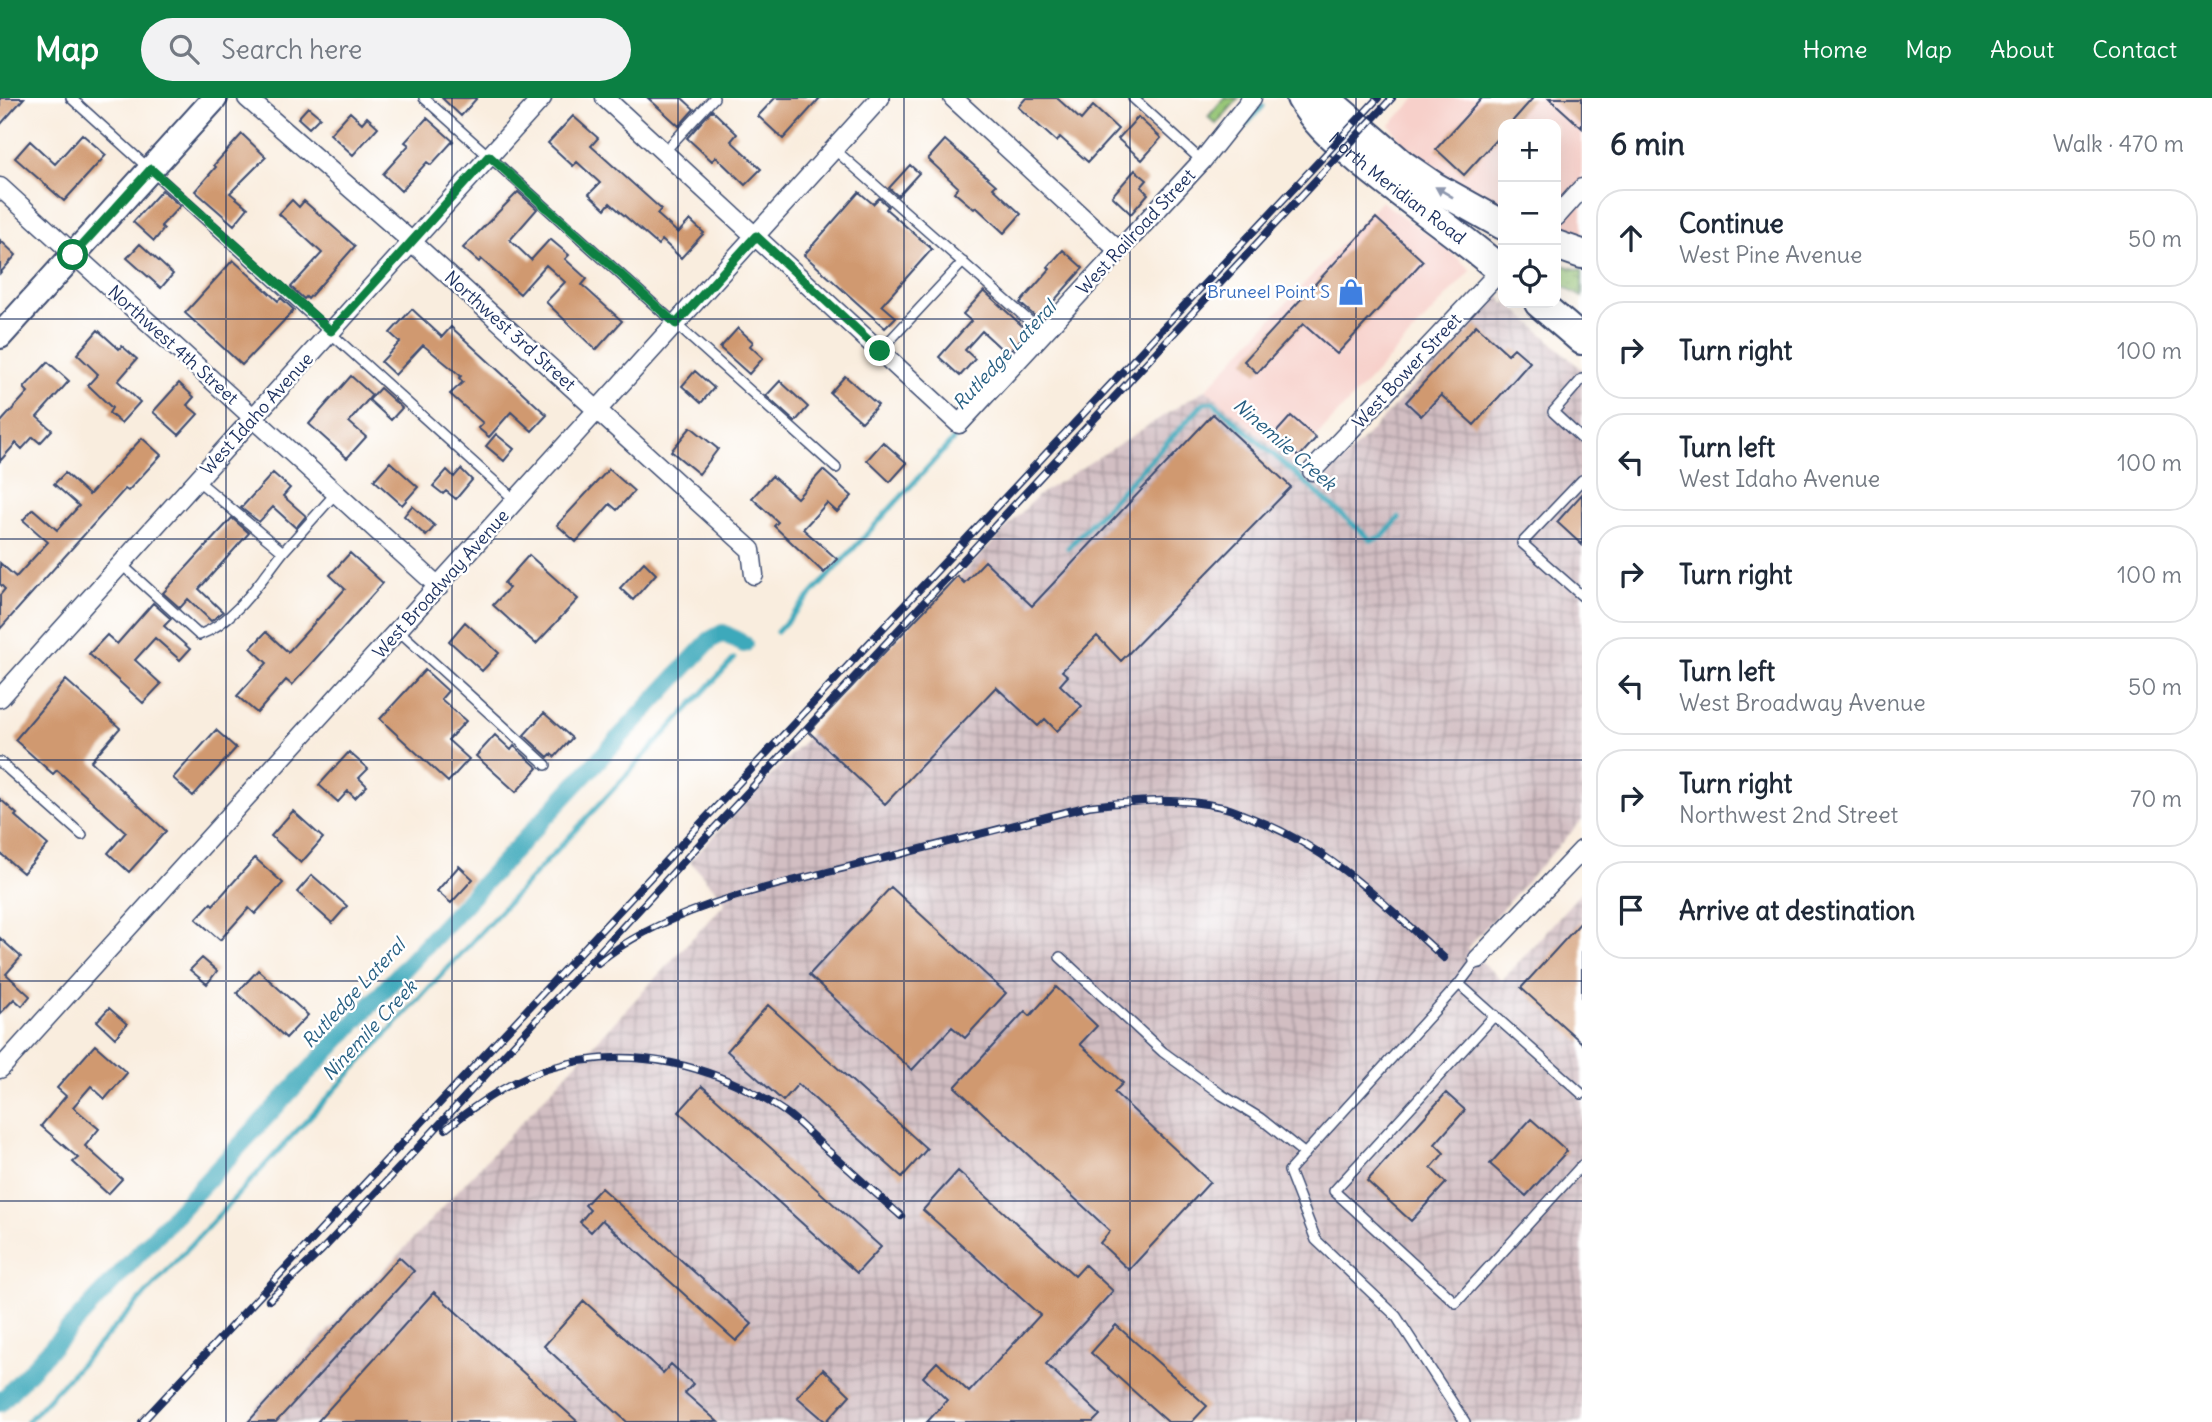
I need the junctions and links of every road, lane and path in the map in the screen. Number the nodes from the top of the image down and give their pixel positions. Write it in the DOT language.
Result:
graph roads {
  1 [pos="71,98"];
  2 [pos="215,98"];
  3 [pos="247,98"];
  4 [pos="424,98"];
  5 [pos="542,98"];
  6 [pos="605,98"];
  7 [pos="713,98"];
  8 [pos="880,98"];
  9 [pos="953,98"];
  10 [pos="1133,98"];
  11 [pos="1252,98"];
  12 [pos="1301,98"];
  13 [pos="1325,98"];
  14 [pos="834,149"];
  15 [pos="664,152"];
  16 [pos="489,156"];
  17 [pos="1202,161"];
  18 [pos="151,169"];
  19 [pos="0,187"];
  20 [pos="1582,188"];
  21 [pos="1561,211"];
  22 [pos="1498,222"];
  23 [pos="756,236"];
  24 [pos="412,242"];
  25 [pos="1561,247"];
  26 [pos="1119,251"];
  27 [pos="1582,254"];
  28 [pos="73,255"];
  29 [pos="962,262"];
  30 [pos="1498,268"];
  31 [pos="1498,275"];
  32 [pos="1545,308"];
  33 [pos="676,324"];
  34 [pos="331,331"];
  35 [pos="1043,333"];
  36 [pos="0,336"];
  37 [pos="1582,340"];
  38 [pos="880,351"];
  39 [pos="1582,379"];
  40 [pos="598,411"];
  41 [pos="253,418"];
  42 [pos="1582,439"];
  43 [pos="836,468"];
  44 [pos="1312,471"];
  45 [pos="197,480"];
  46 [pos="1582,480"];
  47 [pos="336,493"];
  48 [pos="516,501"];
  49 [pos="283,552"];
  50 [pos="121,564"];
  51 [pos="754,575"];
  52 [pos="439,587"];
  53 [pos="1582,596"];
  54 [pos="399,631"];
  55 [pos="0,698"];
  56 [pos="0,762"];
  57 [pos="545,765"];
  58 [pos="82,835"];
  59 [pos="1582,850"];
  60 [pos="1060,957"];
  61 [pos="1478,959"];
  62 [pos="1459,984"];
  63 [pos="1494,1015"];
  64 [pos="0,1069"];
  65 [pos="1582,1094"];
  66 [pos="1305,1154"];
  67 [pos="1582,1165"];
  68 [pos="1465,1422"];
  1 -- 18 [label="lane"];
  2 -- 18 [label="street"];
  3 -- 24 [label="street, Northwest 3rd Street"];
  4 -- 16 [label="lane"];
  5 -- 16 [label="street, West Idaho Avenue"];
  6 -- 15 [label="street"];
  7 -- 15 [label="lane"];
  8 -- 14 [label="street, West Broadway Avenue"];
  9 -- 26 [label="street"];
  10 -- 17 [label="lane"];
  11 -- 17 [label="street, West Railroad Street"];
  12 -- 30 [label="main road, North Meridian Road"];
  22 -- 13 [label="main road, North Meridian Road, one-way"];
  14 -- 23 [label="street, West Broadway Avenue"];
  14 -- 29 [label="lane"];
  15 -- 23 [label="street"];
  16 -- 24 [label="street, West Idaho Avenue"];
  16 -- 33 [label="lane"];
  17 -- 26 [label="street, West Railroad Street"];
  18 -- 28 [label="street"];
  18 -- 34 [label="lane"];
  19 -- 28 [label="street, Northwest 4th Street"];
  20 -- 21 [label="street"];
  23 -- 33 [label="street, West Broadway Avenue"];
  23 -- 38 [label="street"];
  24 -- 34 [label="street, West Idaho Avenue"];
  24 -- 40 [label="street, Northwest 3rd Street"];
  25 -- 27 [label="main road"];
  26 -- 35 [label="street, West Railroad Street"];
  28 -- 36 [label="street"];
  28 -- 41 [label="street, Northwest 4th Street"];
  29 -- 35 [label="lane"];
  29 -- 38 [label="lane"];
  31 -- 44 [label="street, West Bower Street"];
  32 -- 37 [label="main road"];
  33 -- 40 [label="street, West Broadway Avenue"];
  33 -- 43 [label="lane"];
  34 -- 41 [label="street, West Idaho Avenue"];
  34 -- 48 [label="lane"];
  35 -- 38 [label="street, West Railroad Street"];
  39 -- 42 [label="lane"];
  40 -- 48 [label="street, West Broadway Avenue"];
  40 -- 51 [label="street, Northwest 3rd Street"];
  41 -- 45 [label="street, West Idaho Avenue"];
  41 -- 47 [label="street, Northwest 4th Street"];
  45 -- 49 [label="lane"];
  45 -- 50 [label="street, West Idaho Avenue"];
  46 -- 53 [label="lane"];
  47 -- 49 [label="lane"];
  47 -- 52 [label="street, Northwest 4th Street"];
  48 -- 52 [label="street, West Broadway Avenue"];
  49 -- 50 [label="lane"];
  50 -- 55 [label="street, West Idaho Avenue"];
  52 -- 54 [label="street, West Broadway Avenue"];
  54 -- 57 [label="lane"];
  54 -- 64 [label="street, West Broadway Avenue"];
  56 -- 58 [label="lane"];
  59 -- 61 [label="street"];
  60 -- 66 [label="lane"];
  61 -- 62 [label="lane"];
  62 -- 63 [label="lane"];
  62 -- 66 [label="lane"];
  63 -- 65 [label="lane"];
  63 -- 67 [label="lane"];
  66 -- 68 [label="lane"];
}
